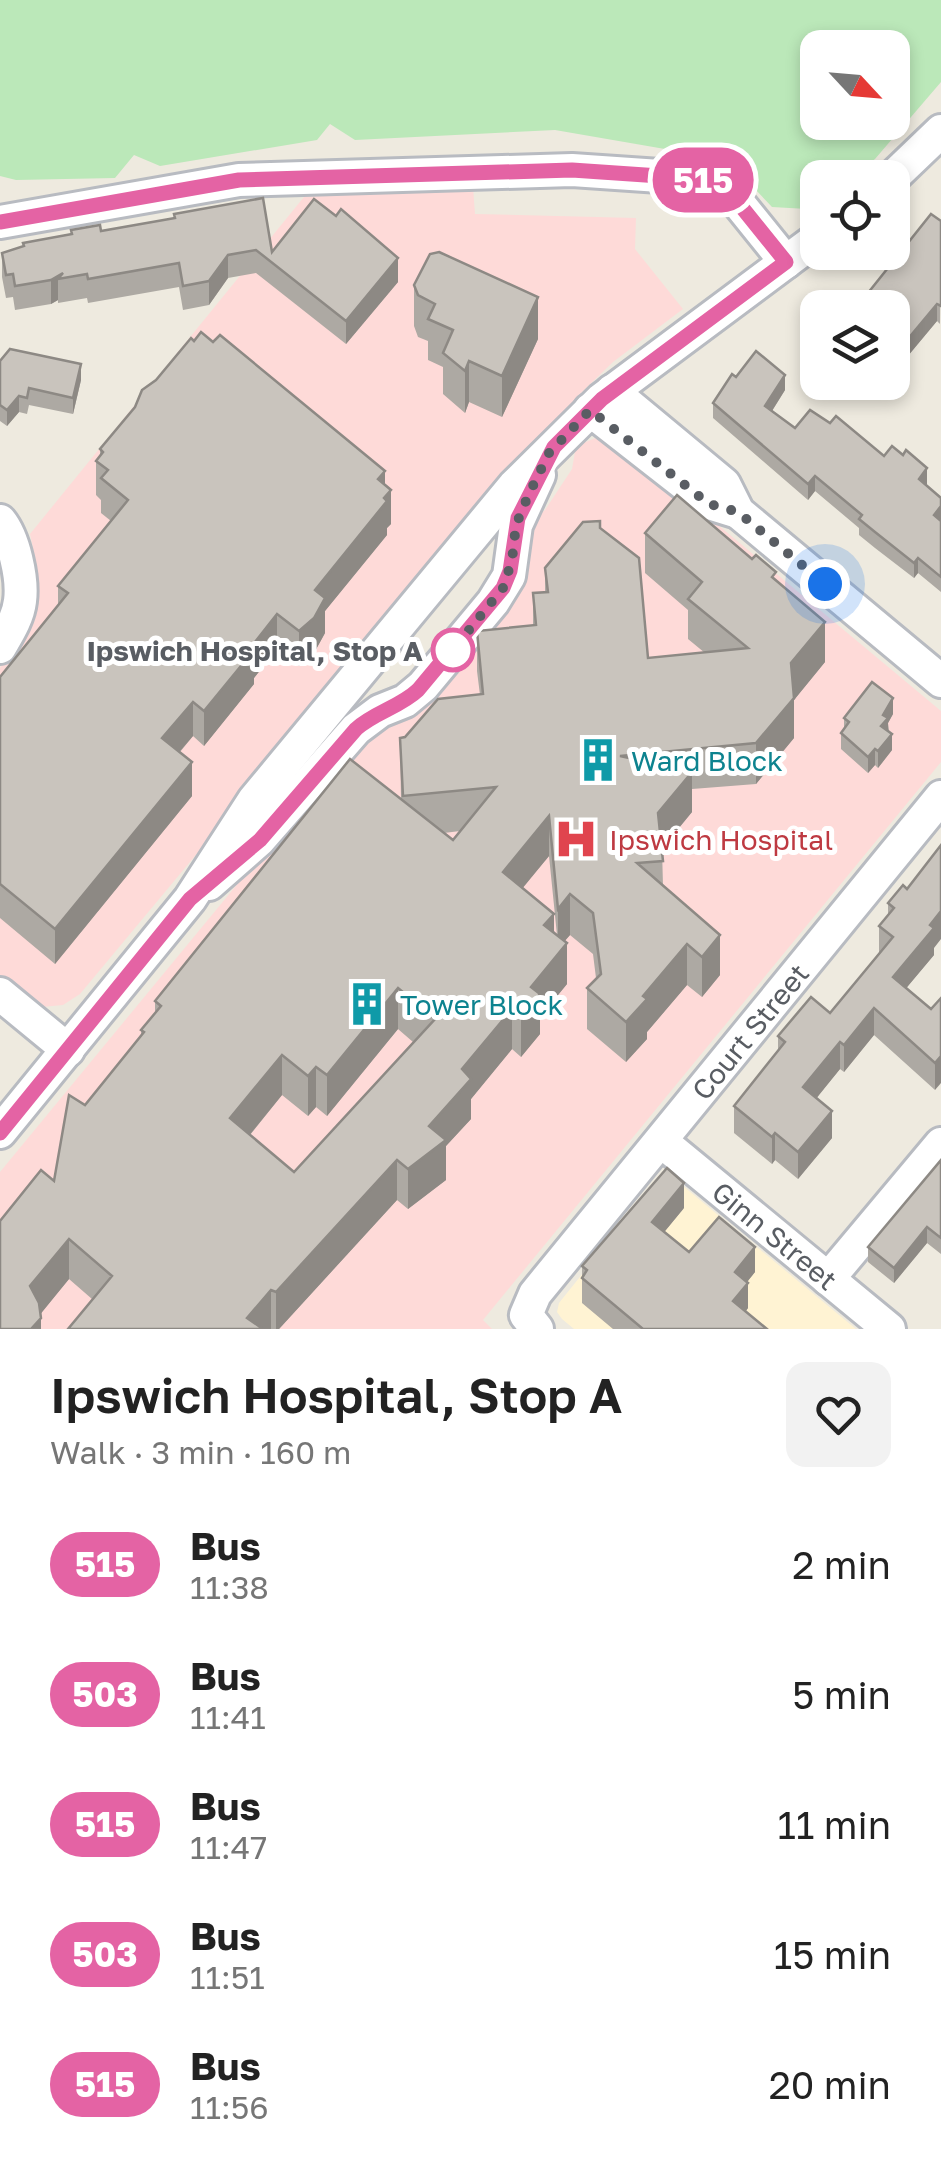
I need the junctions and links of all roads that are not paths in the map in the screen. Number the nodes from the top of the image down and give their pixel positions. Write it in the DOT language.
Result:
graph roads {
  1 [pos="941,131"];
  2 [pos="910,161"];
  3 [pos="0,222"];
  4 [pos="800,252"];
  5 [pos="786,262"];
  6 [pos="601,400"];
  7 [pos="549,453"];
  8 [pos="0,521"];
  9 [pos="448,566"];
  10 [pos="507,580"];
  11 [pos="0,647"];
  12 [pos="354,679"];
  13 [pos="941,681"];
  14 [pos="399,704"];
  15 [pos="941,797"];
  16 [pos="194,892"];
  17 [pos="0,994"];
  18 [pos="68,1050"];
  19 [pos="0,1132"];
  20 [pos="661,1141"];
  21 [pos="941,1144"];
  22 [pos="828,1279"];
  23 [pos="537,1329"];
  24 [pos="889,1329"];
  1 -- 2 [label="street"];
  3 -- 5 [label="street"];
  4 -- 5 [label="street"];
  5 -- 6 [label="street"];
  6 -- 7 [label="street"];
  6 -- 13 [label="street"];
  7 -- 9 [label="street"];
  7 -- 10 [label="street"];
  8 -- 11 [label="street"];
  9 -- 10 [label="street"];
  9 -- 12 [label="street"];
  10 -- 14 [label="street"];
  12 -- 14 [label="street"];
  12 -- 16 [label="street"];
  14 -- 16 [label="street"];
  15 -- 20 [label="street, Court Street"];
  16 -- 18 [label="street"];
  17 -- 18 [label="street"];
  18 -- 19 [label="street"];
  20 -- 22 [label="street, Ginn Street"];
  20 -- 23 [label="street, Court Street"];
  21 -- 22 [label="street"];
  22 -- 24 [label="street, Ginn Street"];
}
